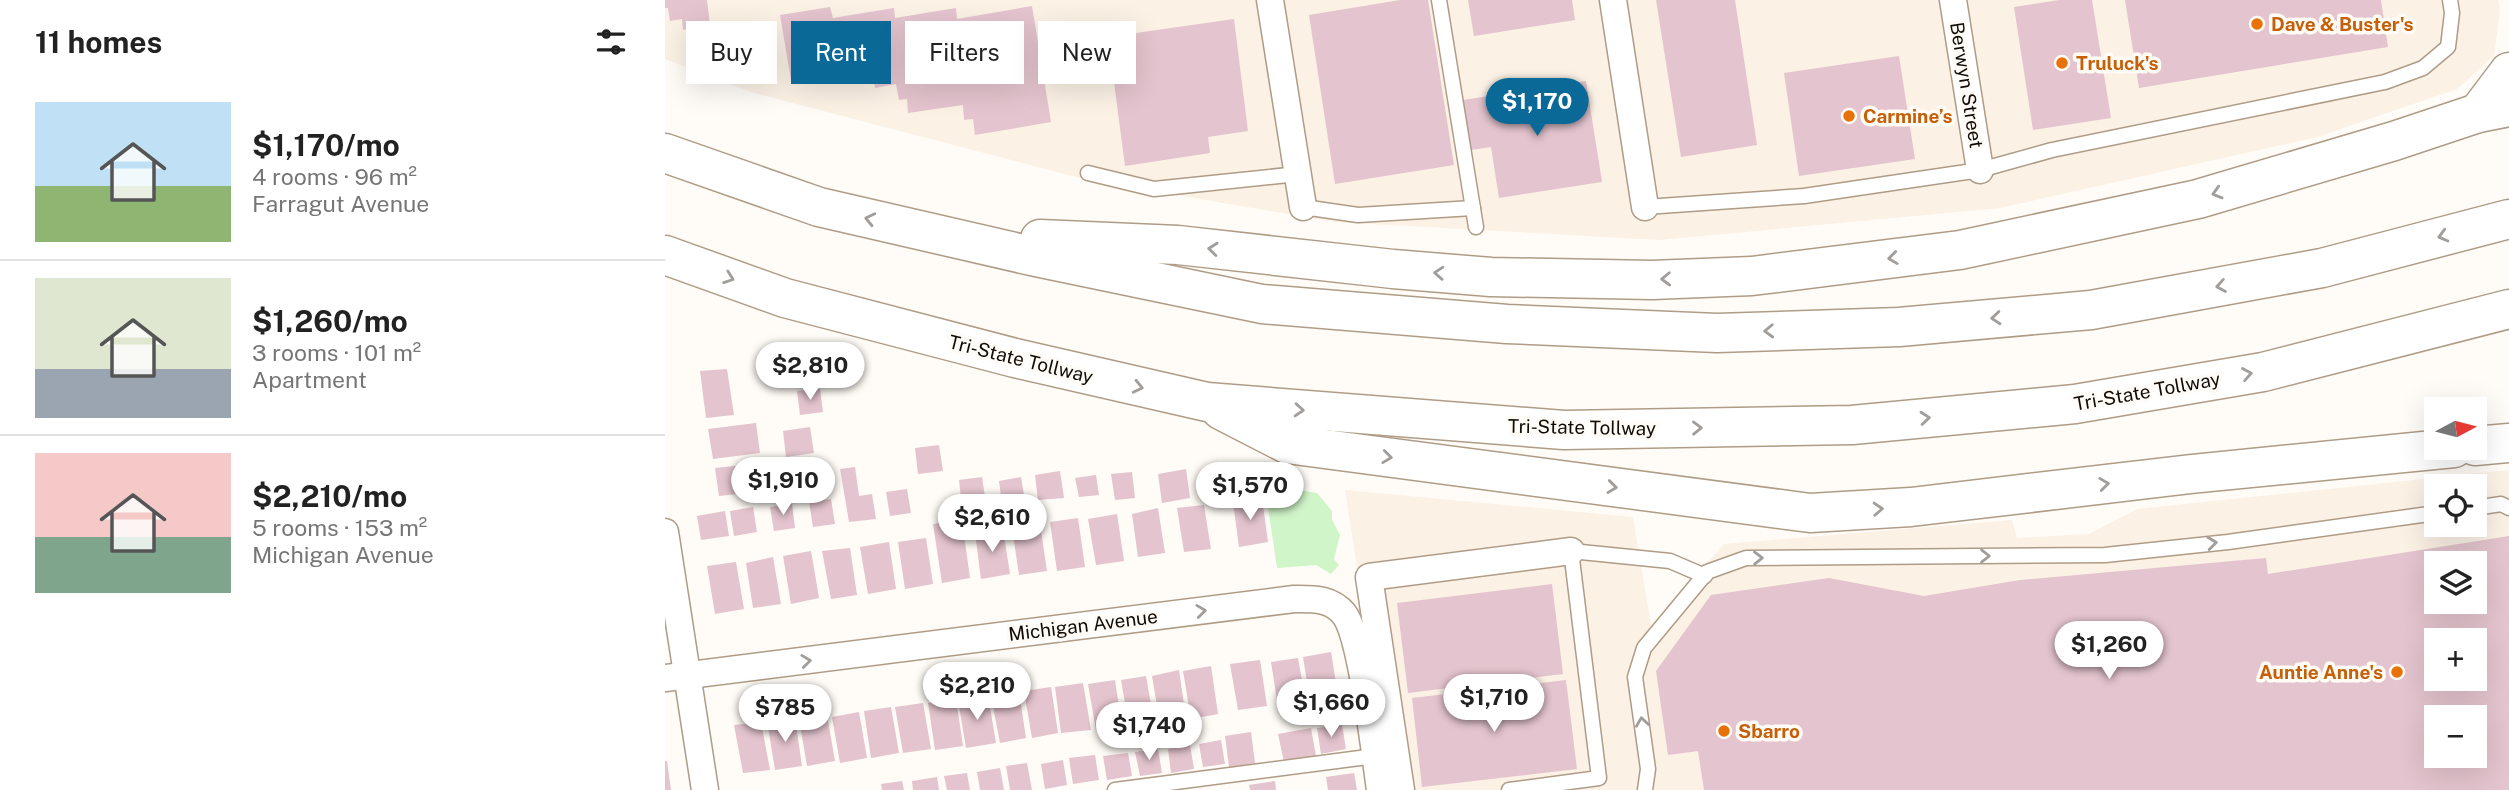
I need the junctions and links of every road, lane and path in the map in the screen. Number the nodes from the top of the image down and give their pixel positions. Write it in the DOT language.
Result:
graph roads {
  1 [pos="1270,0"];
  2 [pos="1440,0"];
  3 [pos="1613,0"];
  4 [pos="1953,0"];
  5 [pos="2450,0"];
  6 [pos="2509,72"];
  7 [pos="2493,110"];
  8 [pos="665,153"];
  9 [pos="1980,170"];
  10 [pos="1087,173"];
  11 [pos="1298,174"];
  12 [pos="1303,207"];
  13 [pos="1645,207"];
  14 [pos="1473,208"];
  15 [pos="2509,219"];
  16 [pos="1476,228"];
  17 [pos="936,234"];
  18 [pos="665,255"];
  19 [pos="2509,309"];
  20 [pos="1207,402"];
  21 [pos="2509,443"];
  22 [pos="2487,445"];
  23 [pos="2424,451"];
  24 [pos="2487,506"];
  25 [pos="2509,508"];
  26 [pos="2424,515"];
  27 [pos="665,532"];
  28 [pos="1571,551"];
  29 [pos="1705,576"];
  30 [pos="676,677"];
  31 [pos="1375,756"];
  32 [pos="1570,786"];
  33 [pos="705,790"];
  34 [pos="1115,790"];
  35 [pos="1380,790"];
  36 [pos="1401,790"];
  37 [pos="1509,790"];
  38 [pos="1645,790"];
  1 -- 11 [label="street"];
  2 -- 14 [label="lane"];
  3 -- 13 [label="street"];
  4 -- 9 [label="street, Berwyn Street"];
  5 -- 9 [label="lane"];
  6 -- 7 [label="highway"];
  7 -- 17 [label="highway, one-way"];
  17 -- 8 [label="highway, one-way"];
  9 -- 13 [label="lane"];
  10 -- 11 [label="lane"];
  11 -- 12 [label="street"];
  12 -- 14 [label="lane"];
  14 -- 16 [label="lane"];
  15 -- 17 [label="highway, one-way"];
  18 -- 20 [label="highway, Tri-State Tollway, one-way"];
  20 -- 19 [label="highway, Tri-State Tollway, one-way"];
  20 -- 23 [label="highway, one-way"];
  21 -- 22 [label="highway"];
  24 -- 25 [label="lane"];
  29 -- 26 [label="lane, one-way"];
  27 -- 30 [label="street"];
  28 -- 29 [label="lane"];
  28 -- 32 [label="lane"];
  28 -- 36 [label="street"];
  38 -- 29 [label="lane, one-way"];
  30 -- 31 [label="street, Michigan Avenue, one-way"];
  30 -- 33 [label="street"];
  31 -- 34 [label="lane"];
  31 -- 35 [label="street"];
  32 -- 37 [label="lane"];
}
